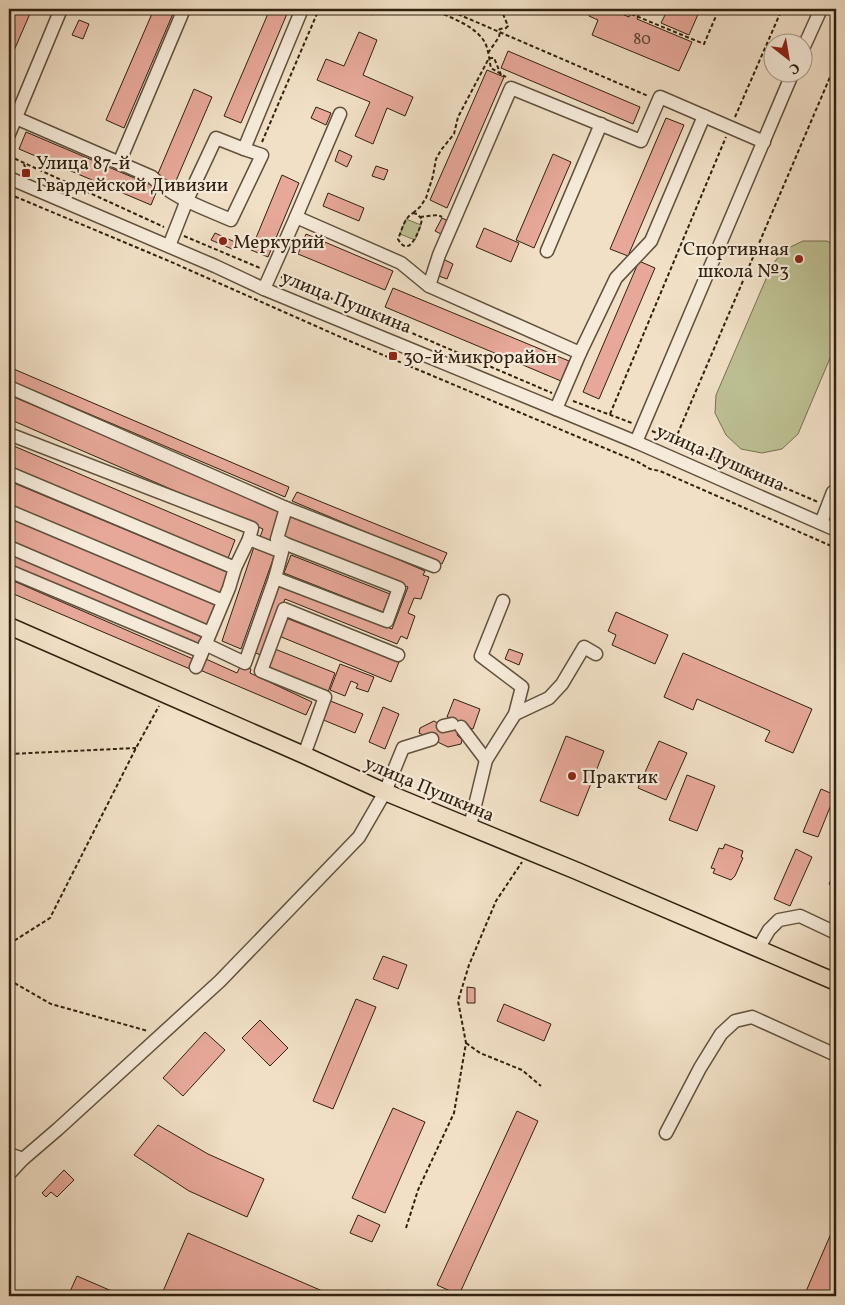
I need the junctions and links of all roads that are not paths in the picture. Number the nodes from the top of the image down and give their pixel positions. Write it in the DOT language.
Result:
graph roads {
  1 [pos="61,9"];
  2 [pos="184,9"];
  3 [pos="302,9"];
  4 [pos="821,9"];
  5 [pos="811,32"];
  6 [pos="789,82"];
  7 [pos="340,114"];
  8 [pos="704,116"];
  9 [pos="16,118"];
  10 [pos="601,124"];
  11 [pos="9,134"];
  12 [pos="764,142"];
  13 [pos="244,149"];
  14 [pos="119,163"];
  15 [pos="9,178"];
  16 [pos="187,200"];
  17 [pos="296,217"];
  18 [pos="168,246"];
  19 [pos="547,251"];
  20 [pos="429,286"];
  21 [pos="264,288"];
  22 [pos="580,353"];
  23 [pos="9,387"];
  24 [pos="556,409"];
  25 [pos="9,434"];
  26 [pos="636,442"];
  27 [pos="9,474"];
  28 [pos="832,492"];
  29 [pos="286,508"];
  30 [pos="9,512"];
  31 [pos="821,523"];
  32 [pos="836,530"];
  33 [pos="249,539"];
  34 [pos="9,547"];
  35 [pos="284,548"];
  36 [pos="434,566"];
  37 [pos="235,568"];
  38 [pos="9,571"];
  39 [pos="275,578"];
  40 [pos="503,601"];
  41 [pos="223,602"];
  42 [pos="9,626"];
  43 [pos="206,643"];
  44 [pos="596,654"];
  45 [pos="398,655"];
  46 [pos="245,663"];
  47 [pos="196,667"];
  48 [pos="261,671"];
  49 [pos="515,714"];
  50 [pos="452,726"];
  51 [pos="432,739"];
  52 [pos="304,755"];
  53 [pos="486,760"];
  54 [pos="385,792"];
  55 [pos="470,826"];
  56 [pos="836,933"];
  57 [pos="758,949"];
  58 [pos="836,982"];
  59 [pos="836,1055"];
  60 [pos="666,1133"];
  61 [pos="9,1154"];
  62 [pos="23,1159"];
  63 [pos="9,1174"];
  1 -- 9 [label="street"];
  2 -- 14 [label="street"];
  3 -- 13 [label="street"];
  4 -- 5 [label="street"];
  6 -- 12 [label="street"];
  7 -- 17 [label="street"];
  8 -- 10 [label="street"];
  8 -- 12 [label="street"];
  8 -- 22 [label="street"];
  9 -- 11 [label="street"];
  9 -- 14 [label="street"];
  10 -- 19 [label="street"];
  10 -- 20 [label="street"];
  12 -- 26 [label="street"];
  13 -- 16 [label="street"];
  13 -- 16 [label="street"];
  14 -- 16 [label="street"];
  15 -- 18 [label="street, улица Пушкина"];
  16 -- 18 [label="street"];
  17 -- 20 [label="street"];
  17 -- 21 [label="street"];
  18 -- 21 [label="street, улица Пушкина"];
  20 -- 22 [label="street"];
  21 -- 24 [label="street, улица Пушкина"];
  22 -- 24 [label="street"];
  23 -- 29 [label="street"];
  24 -- 26 [label="street, улица Пушкина"];
  25 -- 33 [label="street"];
  26 -- 31 [label="street, улица Пушкина"];
  27 -- 37 [label="street"];
  28 -- 31 [label="street"];
  29 -- 35 [label="street"];
  29 -- 36 [label="street"];
  30 -- 41 [label="street"];
  31 -- 32 [label="street, улица Пушкина"];
  33 -- 35 [label="street"];
  33 -- 37 [label="street"];
  34 -- 43 [label="street"];
  35 -- 39 [label="street"];
  35 -- 39 [label="street"];
  37 -- 41 [label="street"];
  38 -- 43 [label="street"];
  39 -- 46 [label="street"];
  40 -- 49 [label="street"];
  41 -- 43 [label="street"];
  42 -- 52 [label="main road, улица Пушкина"];
  43 -- 46 [label="street"];
  43 -- 47 [label="street"];
  44 -- 49 [label="street"];
  45 -- 48 [label="street"];
  46 -- 48 [label="street"];
  48 -- 52 [label="street"];
  49 -- 53 [label="street"];
  50 -- 53 [label="street"];
  51 -- 54 [label="street"];
  52 -- 54 [label="main road, улица Пушкина"];
  53 -- 55 [label="street"];
  54 -- 55 [label="main road, улица Пушкина"];
  54 -- 62 [label="street"];
  55 -- 57 [label="main road, улица Пушкина"];
  56 -- 57 [label="street"];
  57 -- 58 [label="main road, улица Пушкина"];
  59 -- 60 [label="street"];
  61 -- 62 [label="street"];
  62 -- 63 [label="street"];
}
